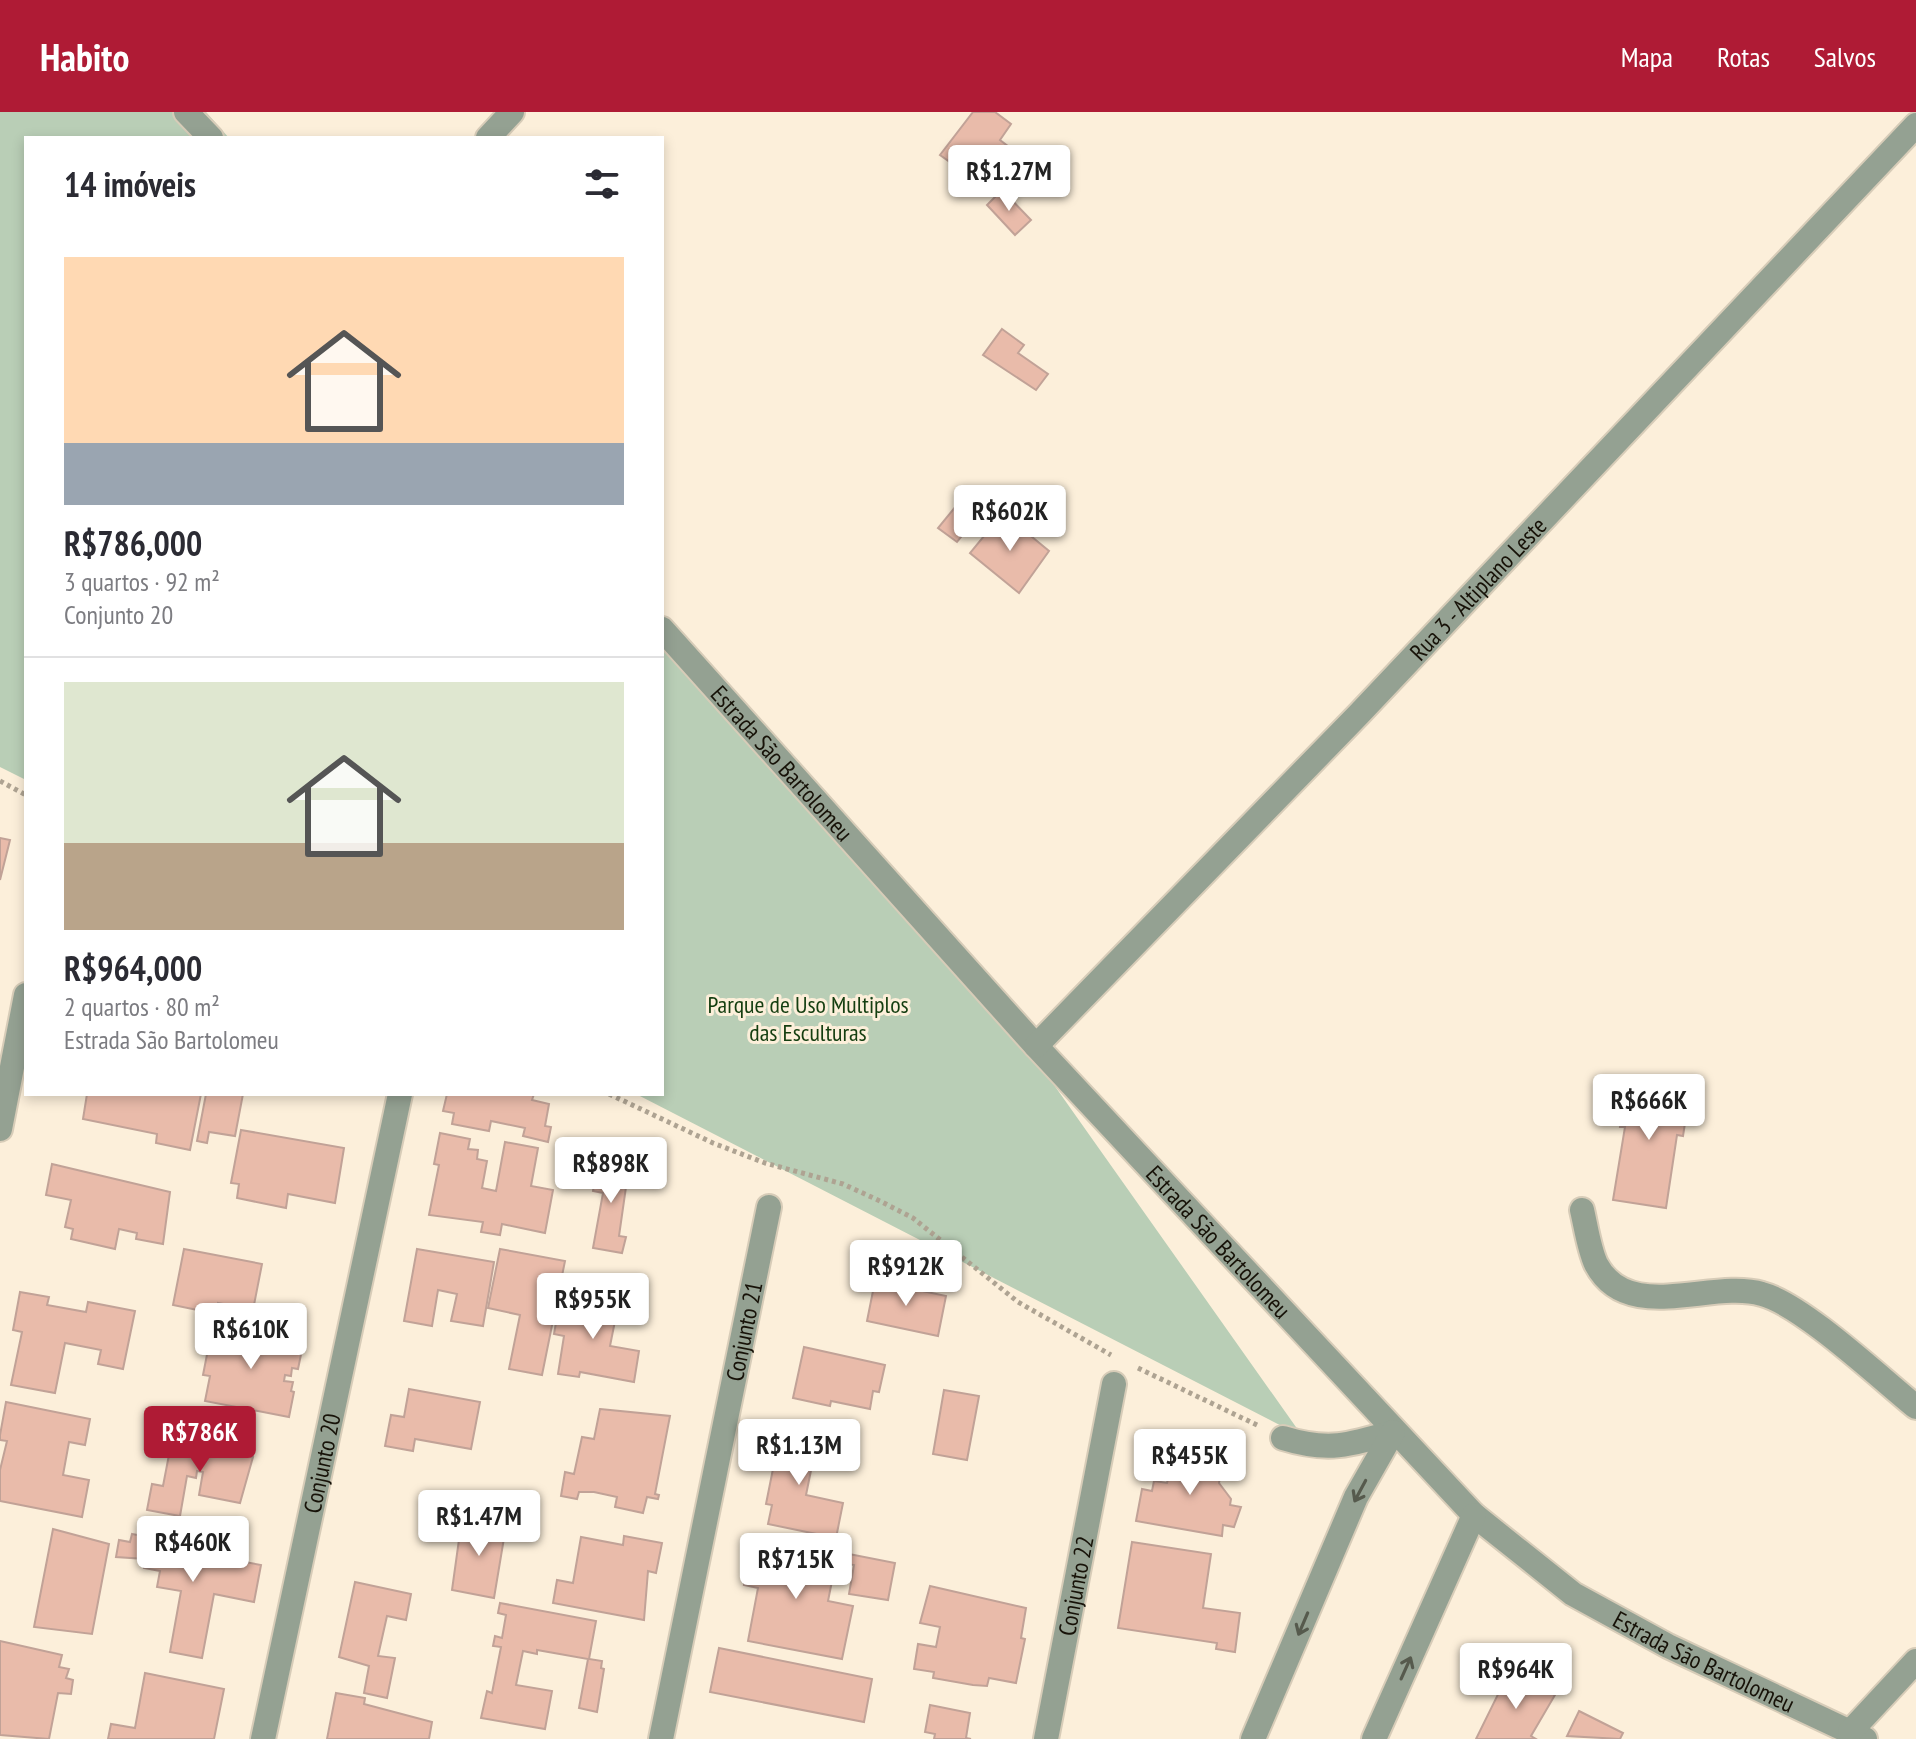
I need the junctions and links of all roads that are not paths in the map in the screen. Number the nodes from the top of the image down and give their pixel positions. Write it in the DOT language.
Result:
graph roads {
  1 [pos="186,112"];
  2 [pos="512,112"];
  3 [pos="1916,125"];
  4 [pos="209,136"];
  5 [pos="490,136"];
  6 [pos="664,631"];
  7 [pos="24,1005"];
  8 [pos="1036,1046"];
  9 [pos="400,1096"];
  10 [pos="0,1129"];
  11 [pos="769,1207"];
  12 [pos="1582,1210"];
  13 [pos="1114,1384"];
  14 [pos="1916,1407"];
  15 [pos="1393,1432"];
  16 [pos="1283,1438"];
  17 [pos="1474,1515"];
  18 [pos="1916,1661"];
  19 [pos="1858,1735"];
  20 [pos="263,1739"];
  21 [pos="661,1739"];
  22 [pos="1046,1739"];
  23 [pos="1253,1739"];
  24 [pos="1374,1739"];
  1 -- 4 [label="street"];
  2 -- 5 [label="street"];
  3 -- 8 [label="street, Rua 3 - Altiplano Leste"];
  6 -- 8 [label="street, Estrada São Bartolomeu"];
  7 -- 10 [label="street"];
  8 -- 15 [label="street, Estrada São Bartolomeu"];
  9 -- 20 [label="street, Conjunto 20"];
  11 -- 21 [label="street, Conjunto 21"];
  12 -- 14 [label="street"];
  13 -- 22 [label="street, Conjunto 22"];
  15 -- 16 [label="street"];
  15 -- 17 [label="street, Estrada São Bartolomeu"];
  15 -- 23 [label="street, one-way"];
  17 -- 19 [label="street, Estrada São Bartolomeu"];
  24 -- 17 [label="street, one-way"];
  18 -- 19 [label="street"];
}
